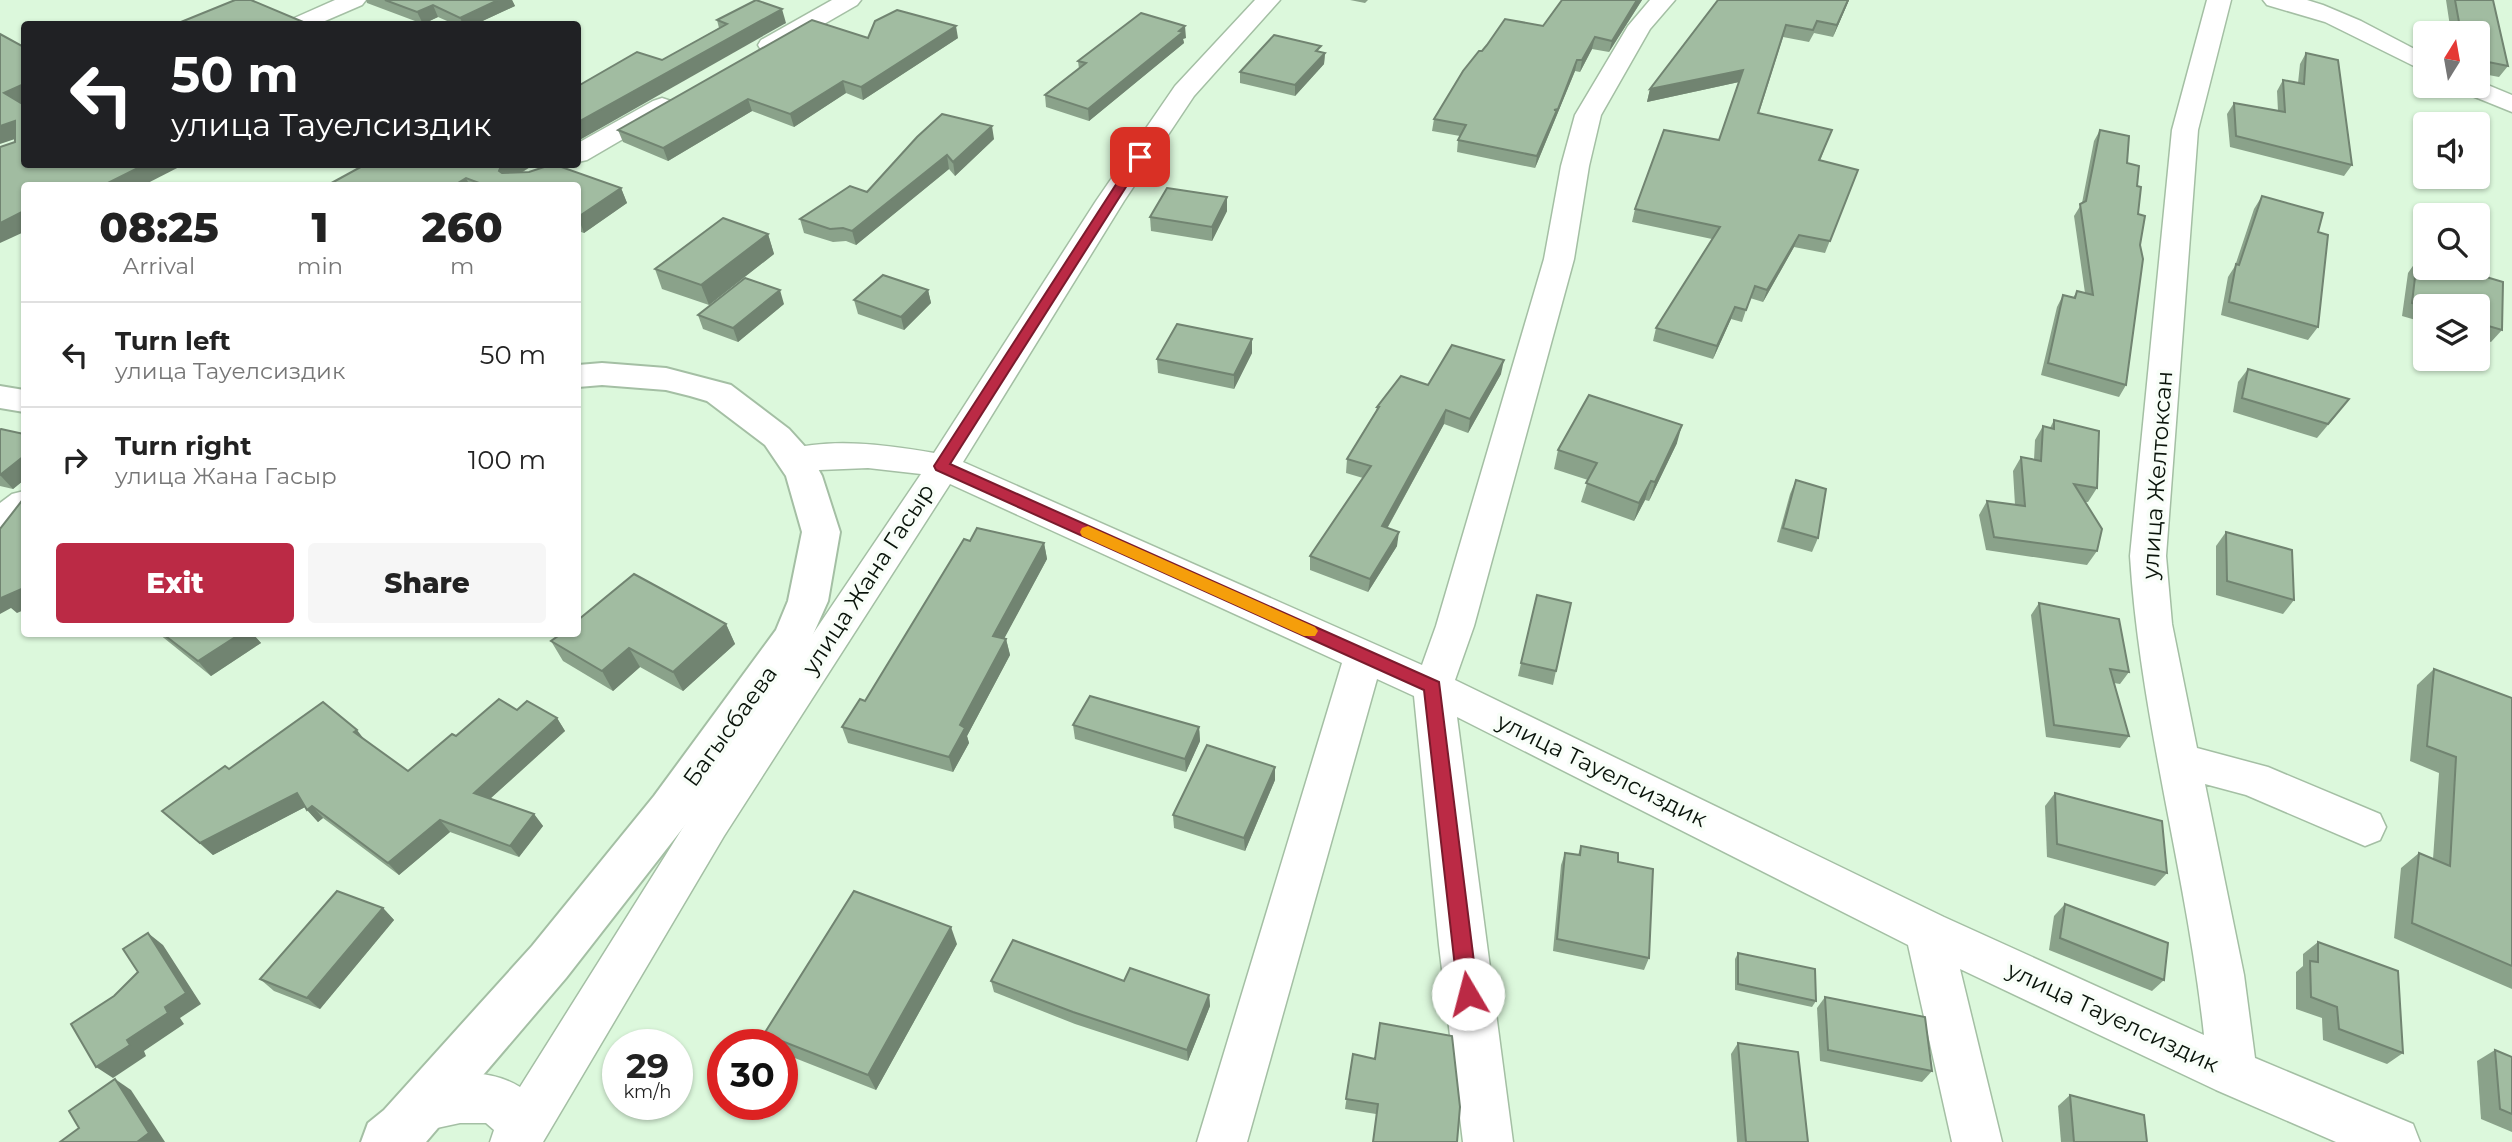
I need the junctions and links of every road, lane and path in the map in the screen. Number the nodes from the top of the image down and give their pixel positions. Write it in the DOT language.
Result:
graph roads {
  1 [pos="355,0"];
  2 [pos="849,0"];
  3 [pos="1268,0"];
  4 [pos="1663,0"];
  5 [pos="2219,0"];
  6 [pos="2275,0"];
  7 [pos="307,21"];
  8 [pos="750,56"];
  9 [pos="2413,58"];
  10 [pos="681,95"];
  11 [pos="2490,95"];
  12 [pos="2512,104"];
  13 [pos="581,152"];
  14 [pos="581,376"];
  15 [pos="0,397"];
  16 [pos="21,400"];
  17 [pos="795,458"];
  18 [pos="941,466"];
  19 [pos="21,505"];
  20 [pos="0,521"];
  21 [pos="808,601"];
  22 [pos="851,608"];
  23 [pos="1364,656"];
  24 [pos="1433,687"];
  25 [pos="2181,761"];
  26 [pos="670,810"];
  27 [pos="709,822"];
  28 [pos="2365,827"];
  29 [pos="1928,932"];
  30 [pos="2233,1073"];
  31 [pos="423,1106"];
  32 [pos="517,1138"];
  33 [pos="387,1142"];
  34 [pos="1222,1142"];
  35 [pos="1488,1142"];
  36 [pos="1977,1142"];
  37 [pos="2395,1142"];
  1 -- 7 [label="street"];
  2 -- 8 [label="street"];
  3 -- 18 [label="street, улица Жана Гасыр"];
  4 -- 24 [label="street"];
  5 -- 25 [label="street, улица Желтоксан"];
  6 -- 9 [label="street"];
  10 -- 13 [label="street"];
  11 -- 12 [label="street"];
  14 -- 17 [label="street, Багысбаева"];
  15 -- 16 [label="street"];
  17 -- 18 [label="street, улица Тауелсиздик"];
  17 -- 21 [label="street, Багысбаева"];
  18 -- 22 [label="street, улица Жана Гасыр"];
  18 -- 23 [label="street, улица Тауелсиздик"];
  19 -- 20 [label="street"];
  21 -- 22 [label="street"];
  21 -- 26 [label="street, Багысбаева"];
  22 -- 27 [label="street, улица Жана Гасыр"];
  23 -- 24 [label="street, улица Тауелсиздик"];
  23 -- 34 [label="street"];
  24 -- 29 [label="street, улица Тауелсиздик"];
  24 -- 35 [label="street"];
  25 -- 28 [label="street"];
  25 -- 30 [label="street, улица Желтоксан"];
  26 -- 27 [label="street"];
  26 -- 31 [label="street, Багысбаева"];
  27 -- 32 [label="street, улица Жана Гасыр"];
  29 -- 30 [label="street, улица Тауелсиздик"];
  29 -- 36 [label="street"];
  30 -- 37 [label="street, улица Тауелсиздик"];
  31 -- 32 [label="street"];
  31 -- 33 [label="street, Багысбаева"];
}
